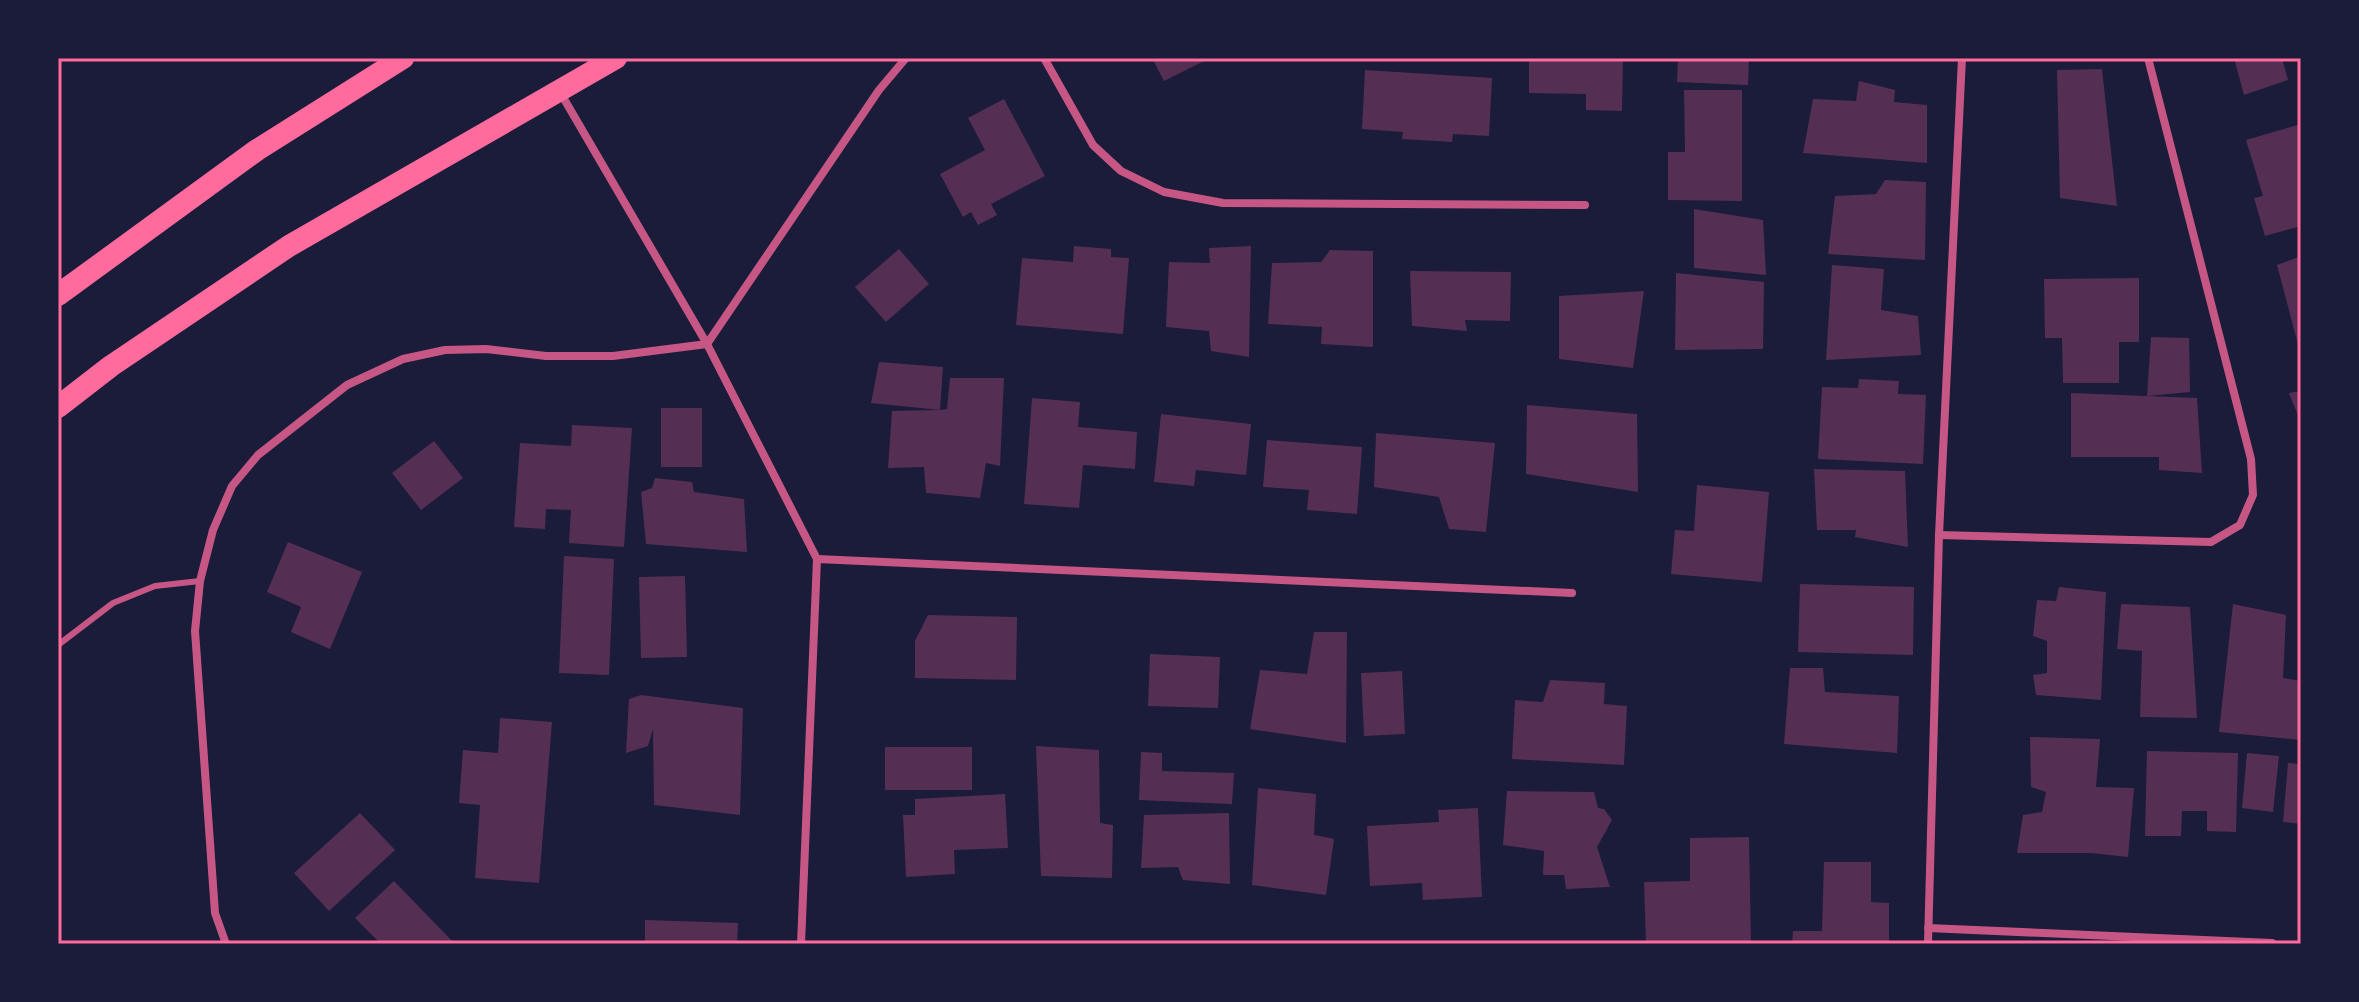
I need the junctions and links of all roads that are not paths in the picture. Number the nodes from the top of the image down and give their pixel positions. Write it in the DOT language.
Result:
graph roads {
  1 [pos="403,58"];
  2 [pos="616,58"];
  3 [pos="906,58"];
  4 [pos="1044,58"];
  5 [pos="1962,58"];
  6 [pos="2148,58"];
  7 [pos="559,91"];
  8 [pos="1585,205"];
  9 [pos="58,295"];
  10 [pos="707,344"];
  11 [pos="58,407"];
  12 [pos="1939,535"];
  13 [pos="817,559"];
  14 [pos="200,581"];
  15 [pos="1572,593"];
  16 [pos="58,645"];
  17 [pos="1928,928"];
  18 [pos="2272,943"];
  19 [pos="226,944"];
  20 [pos="801,944"];
  21 [pos="1928,944"];
  1 -- 9 [label="highway"];
  2 -- 7 [label="highway"];
  3 -- 10 [label="street"];
  4 -- 8 [label="street"];
  5 -- 12 [label="street"];
  6 -- 12 [label="street"];
  7 -- 10 [label="street"];
  7 -- 11 [label="highway"];
  10 -- 13 [label="street"];
  10 -- 14 [label="street"];
  12 -- 17 [label="street"];
  13 -- 15 [label="street"];
  13 -- 20 [label="street"];
  14 -- 16 [label="lane"];
  14 -- 19 [label="street"];
  17 -- 18 [label="street"];
  17 -- 21 [label="street"];
}
